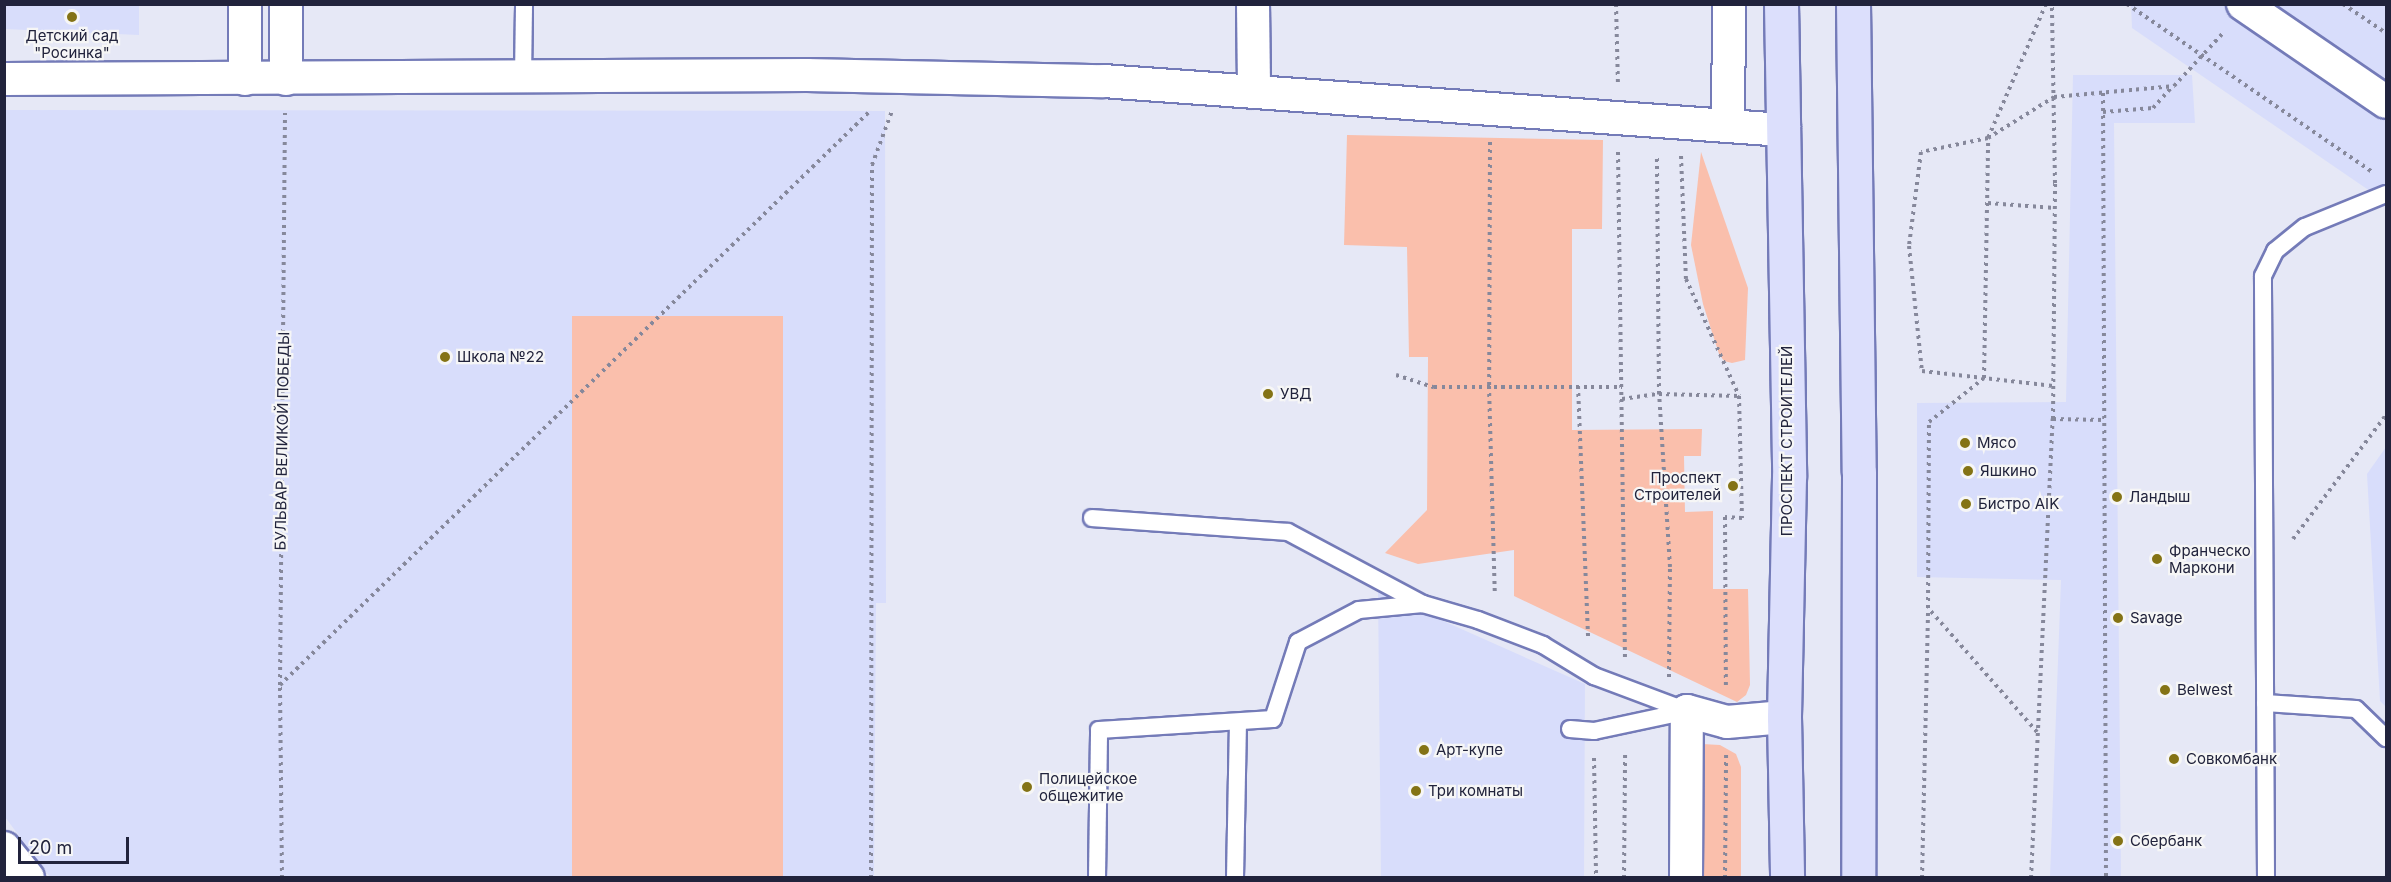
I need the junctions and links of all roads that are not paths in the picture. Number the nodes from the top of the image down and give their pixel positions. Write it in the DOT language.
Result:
graph roads {
  1 [pos="245,4"];
  2 [pos="286,4"];
  3 [pos="524,4"];
  4 [pos="1253,4"];
  5 [pos="1729,4"];
  6 [pos="1781,4"];
  7 [pos="1853,4"];
  8 [pos="2248,6"];
  9 [pos="523,78"];
  10 [pos="4,79"];
  11 [pos="245,79"];
  12 [pos="286,79"];
  13 [pos="1254,92"];
  14 [pos="2386,102"];
  15 [pos="1728,125"];
  16 [pos="1784,130"];
  17 [pos="2386,194"];
  18 [pos="1092,518"];
  19 [pos="1423,604"];
  20 [pos="2265,703"];
  21 [pos="1678,708"];
  22 [pos="1784,717"];
  23 [pos="1238,722"];
  24 [pos="1570,729"];
  25 [pos="2386,738"];
  26 [pos="4,848"];
  27 [pos="28,878"];
  28 [pos="1097,878"];
  29 [pos="1235,878"];
  30 [pos="1686,878"];
  31 [pos="1787,878"];
  32 [pos="1858,878"];
  33 [pos="2266,878"];
  1 -- 11 [label="street"];
  2 -- 12 [label="street"];
  3 -- 9 [label="lane"];
  4 -- 13 [label="street"];
  5 -- 15 [label="street"];
  6 -- 16 [label="main road, ПРОСПЕКТ СТРОИТЕЛЕЙ"];
  7 -- 32 [label="main road"];
  8 -- 14 [label="street"];
  9 -- 12 [label="street"];
  9 -- 13 [label="street"];
  10 -- 11 [label="street"];
  11 -- 12 [label="street"];
  13 -- 15 [label="street"];
  15 -- 16 [label="street"];
  16 -- 22 [label="main road, ПРОСПЕКТ СТРОИТЕЛЕЙ"];
  17 -- 20 [label="lane"];
  18 -- 19 [label="lane"];
  19 -- 21 [label="lane"];
  19 -- 23 [label="lane"];
  20 -- 25 [label="lane"];
  20 -- 33 [label="lane"];
  21 -- 22 [label="street"];
  21 -- 24 [label="lane"];
  21 -- 30 [label="street"];
  22 -- 31 [label="main road, ПРОСПЕКТ СТРОИТЕЛЕЙ"];
  23 -- 28 [label="lane"];
  23 -- 29 [label="lane"];
  26 -- 27 [label="street"];
}
